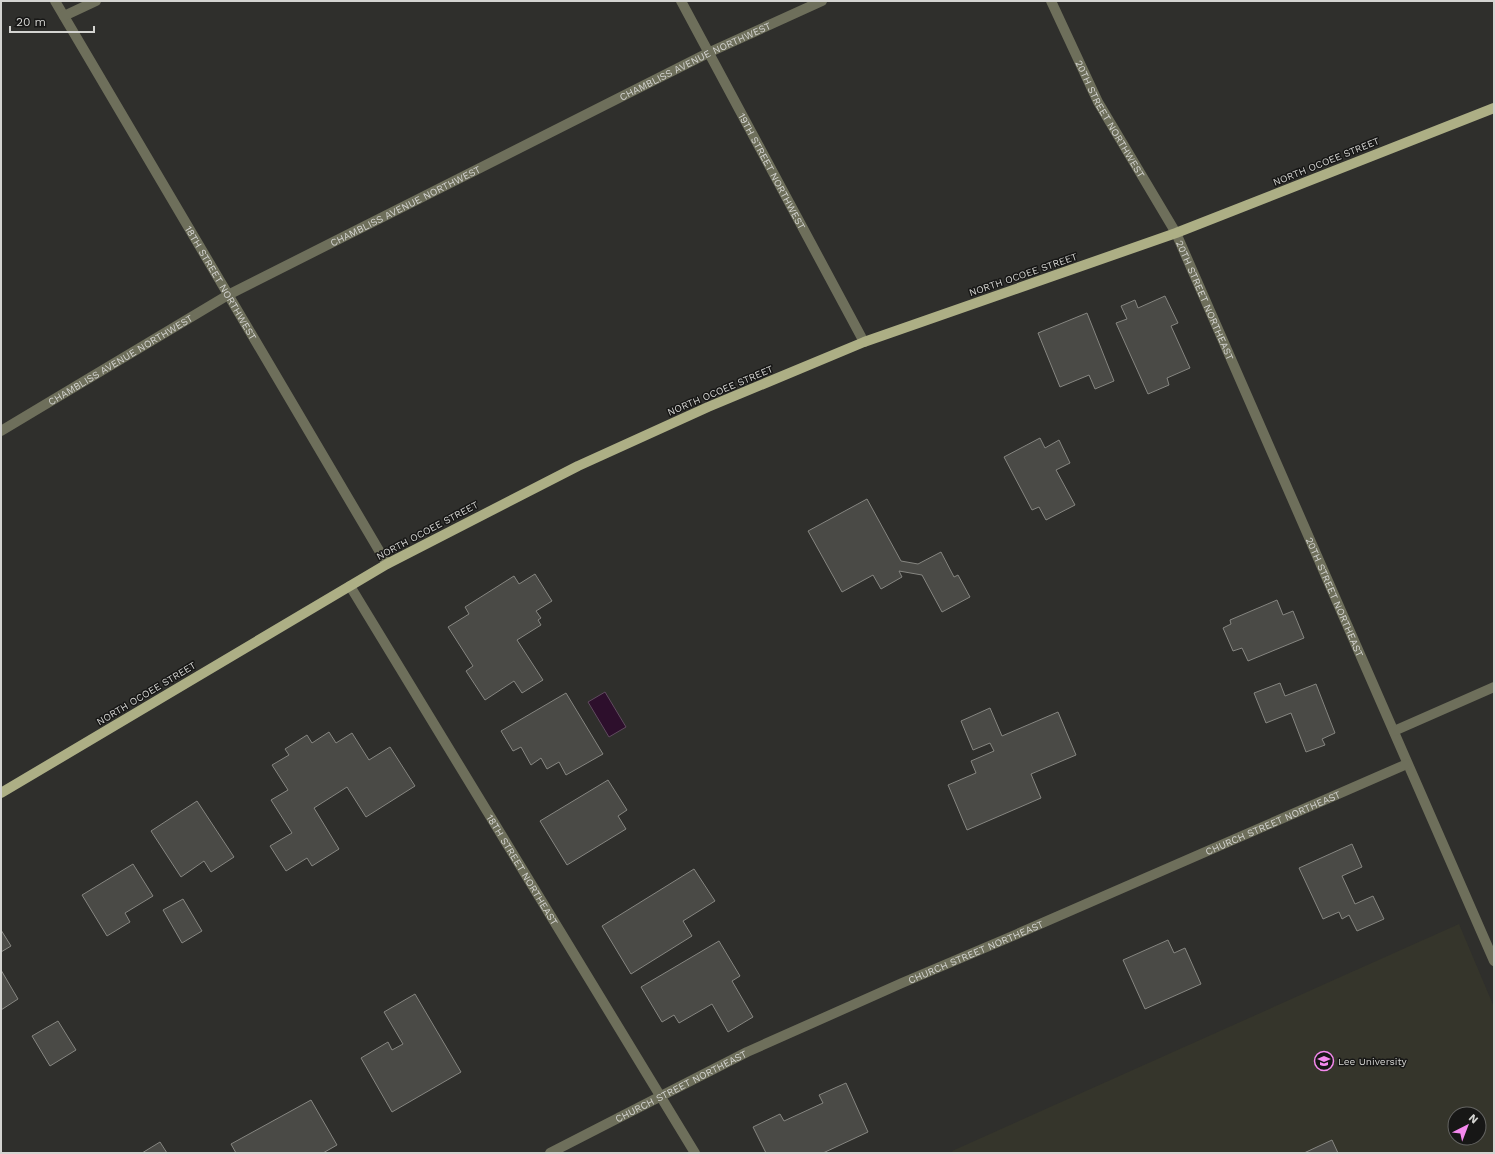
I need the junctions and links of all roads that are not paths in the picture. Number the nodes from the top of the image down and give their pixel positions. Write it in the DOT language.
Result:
graph roads {
  1 [pos="55,1"];
  2 [pos="96,1"];
  3 [pos="681,1"];
  4 [pos="822,1"];
  5 [pos="1051,1"];
  6 [pos="64,16"];
  7 [pos="710,52"];
  8 [pos="1494,108"];
  9 [pos="1176,233"];
  10 [pos="228,294"];
  11 [pos="864,342"];
  12 [pos="1,431"];
  13 [pos="387,564"];
  14 [pos="350,586"];
  15 [pos="1494,687"];
  16 [pos="1394,732"];
  17 [pos="1407,764"];
  18 [pos="1,793"];
  19 [pos="1494,961"];
  20 [pos="660,1096"];
  21 [pos="550,1153"];
  22 [pos="695,1153"];
  1 -- 6 [label="street, 18TH STREET NORTHWEST"];
  2 -- 6 [label="street"];
  3 -- 7 [label="street, 19TH STREET NORTHWEST"];
  4 -- 7 [label="street, CHAMBLISS AVENUE NORTHWEST"];
  5 -- 9 [label="street, 20TH STREET NORTHWEST"];
  6 -- 10 [label="street, 18TH STREET NORTHWEST"];
  7 -- 10 [label="street, CHAMBLISS AVENUE NORTHWEST"];
  7 -- 11 [label="street, 19TH STREET NORTHWEST"];
  8 -- 9 [label="main road, NORTH OCOEE STREET"];
  9 -- 11 [label="main road, NORTH OCOEE STREET"];
  9 -- 16 [label="street, 20TH STREET NORTHEAST"];
  10 -- 12 [label="street, CHAMBLISS AVENUE NORTHWEST"];
  10 -- 13 [label="street, 18TH STREET NORTHWEST"];
  11 -- 13 [label="main road, NORTH OCOEE STREET"];
  13 -- 14 [label="main road, NORTH OCOEE STREET"];
  14 -- 18 [label="main road, NORTH OCOEE STREET"];
  14 -- 20 [label="street, 18TH STREET NORTHEAST"];
  15 -- 16 [label="street"];
  16 -- 17 [label="street, 20TH STREET NORTHEAST"];
  17 -- 19 [label="street, 20TH STREET NORTHEAST"];
  17 -- 20 [label="street, CHURCH STREET NORTHEAST"];
  20 -- 21 [label="street, CHURCH STREET NORTHEAST"];
  20 -- 22 [label="street, 18TH STREET NORTHEAST"];
}
